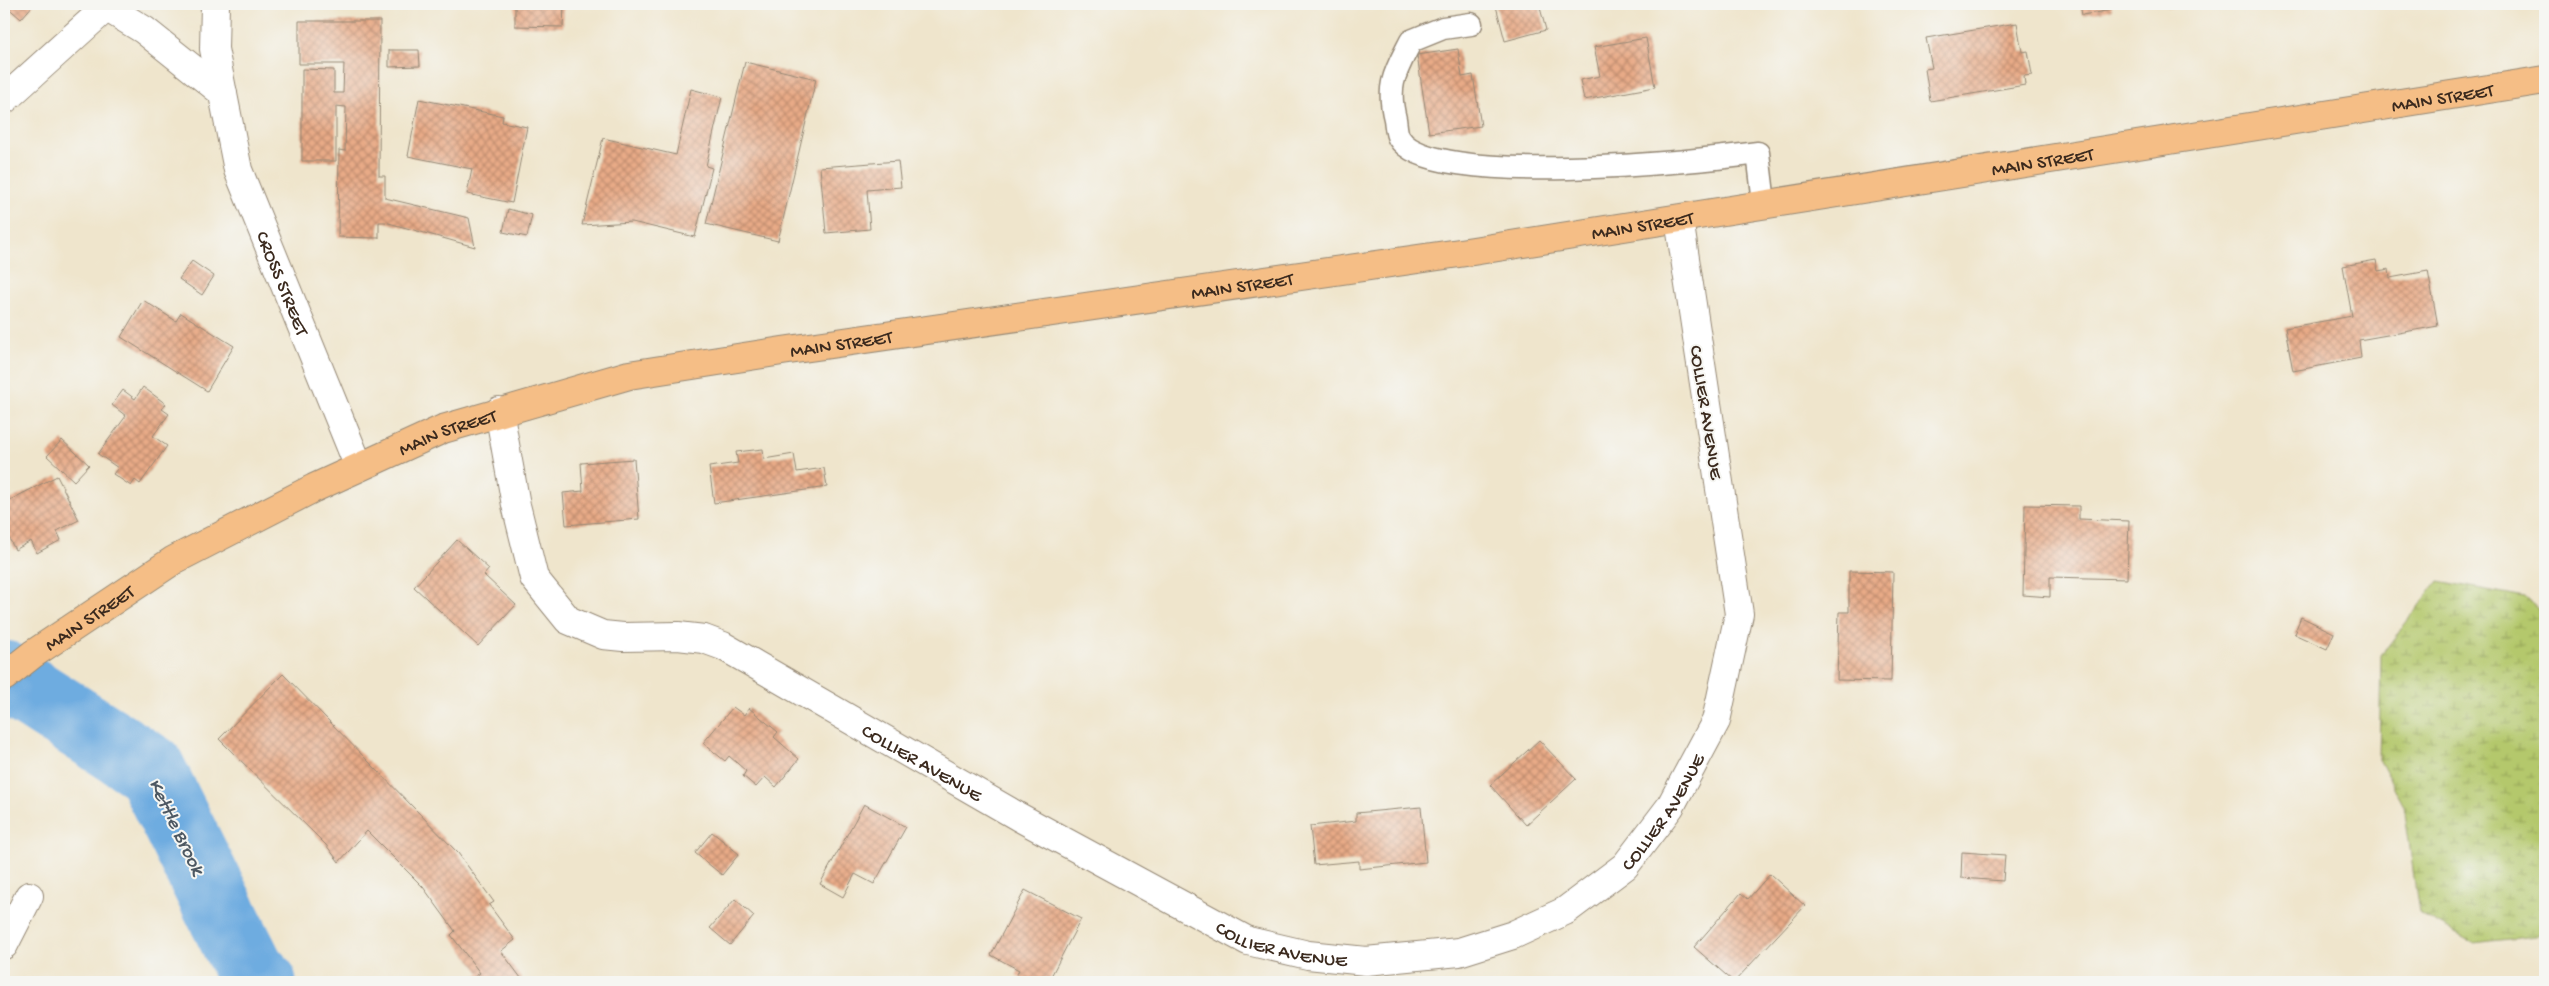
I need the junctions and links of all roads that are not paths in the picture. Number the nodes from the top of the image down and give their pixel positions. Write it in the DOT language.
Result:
graph roads {
  1 [pos="215,4"];
  2 [pos="108,5"];
  3 [pos="1471,24"];
  4 [pos="2545,80"];
  5 [pos="223,93"];
  6 [pos="4,100"];
  7 [pos="1764,203"];
  8 [pos="1679,219"];
  9 [pos="499,411"];
  10 [pos="359,467"];
  11 [pos="4,677"];
  12 [pos="29,896"];
  13 [pos="4,945"];
  1 -- 5 [label="street, CROSS STREET"];
  2 -- 5 [label="street"];
  2 -- 6 [label="street"];
  3 -- 7 [label="lane"];
  4 -- 7 [label="highway, MAIN STREET"];
  5 -- 10 [label="street, CROSS STREET"];
  7 -- 8 [label="highway, MAIN STREET"];
  8 -- 9 [label="highway, MAIN STREET"];
  8 -- 9 [label="street, COLLIER AVENUE"];
  9 -- 10 [label="highway, MAIN STREET"];
  10 -- 11 [label="highway, MAIN STREET"];
  12 -- 13 [label="street"];
}
